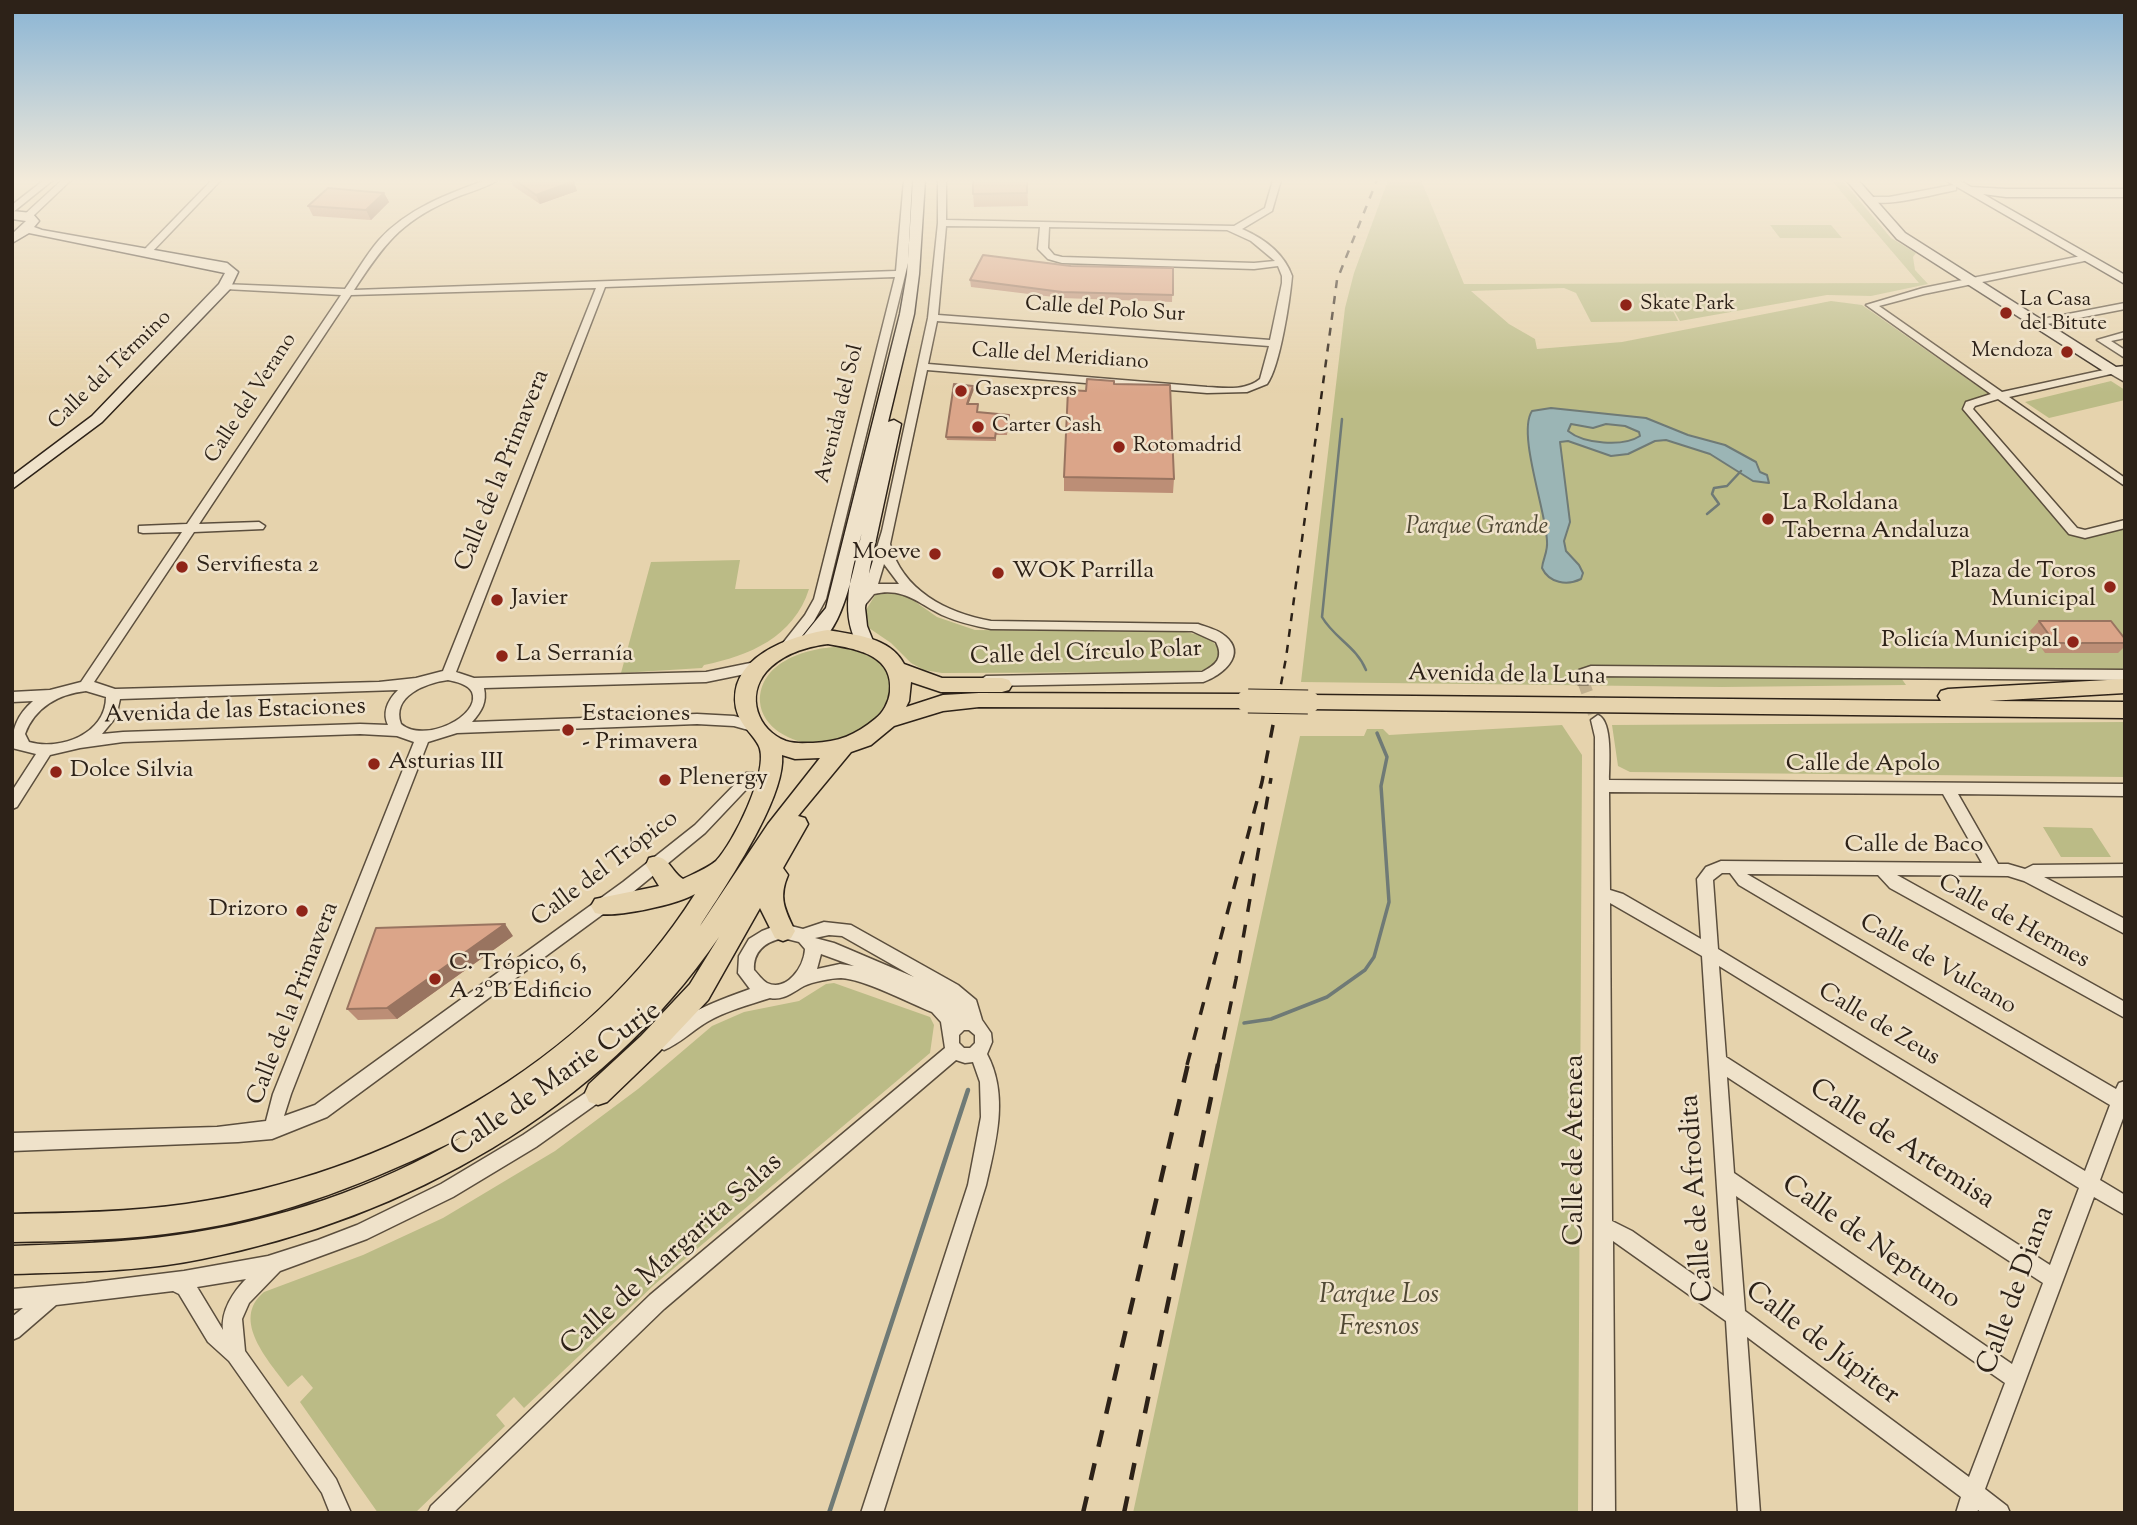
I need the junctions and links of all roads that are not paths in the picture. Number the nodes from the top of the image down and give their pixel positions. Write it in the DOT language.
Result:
graph roads {
  1 [pos="103,251"];
  2 [pos="137,251"];
  3 [pos="375,251"];
  4 [pos="904,251"];
  5 [pos="916,251"];
  6 [pos="925,251"];
  7 [pos="939,251"];
  8 [pos="1045,251"];
  9 [pos="1269,251"];
  10 [pos="1925,251"];
  11 [pos="2075,251"];
  12 [pos="147,253"];
  13 [pos="2086,258"];
  14 [pos="1281,263"];
  15 [pos="898,274"];
  16 [pos="2125,280"];
  17 [pos="1971,281"];
  18 [pos="227,282"];
  19 [pos="602,284"];
  20 [pos="346,293"];
  21 [pos="2125,306"];
  22 [pos="933,317"];
  23 [pos="2036,323"];
  24 [pos="2125,335"];
  25 [pos="1273,343"];
  26 [pos="2125,355"];
  27 [pos="923,367"];
  28 [pos="2121,373"];
  29 [pos="2000,396"];
  30 [pos="2125,483"];
  31 [pos="12,484"];
  32 [pos="2125,524"];
  33 [pos="259,526"];
  34 [pos="143,528"];
  35 [pos="192,528"];
  36 [pos="884,543"];
  37 [pos="870,591"];
  38 [pos="918,594"];
  39 [pos="856,608"];
  40 [pos="809,639"];
  41 [pos="864,641"];
  42 [pos="785,648"];
  43 [pos="760,666"];
  44 [pos="899,670"];
  45 [pos="448,675"];
  46 [pos="2125,675"];
  47 [pos="1583,681"];
  48 [pos="417,683"];
  49 [pos="475,683"];
  50 [pos="941,685"];
  51 [pos="85,686"];
  52 [pos="2125,686"];
  53 [pos="113,694"];
  54 [pos="1250,694"];
  55 [pos="53,695"];
  56 [pos="12,697"];
  57 [pos="2125,697"];
  58 [pos="1951,702"];
  59 [pos="2125,710"];
  60 [pos="2125,716"];
  61 [pos="891,719"];
  62 [pos="1598,720"];
  63 [pos="752,726"];
  64 [pos="458,728"];
  65 [pos="397,731"];
  66 [pos="422,738"];
  67 [pos="769,742"];
  68 [pos="18,743"];
  69 [pos="76,743"];
  70 [pos="852,745"];
  71 [pos="46,750"];
  72 [pos="751,777"];
  73 [pos="1602,786"];
  74 [pos="1947,789"];
  75 [pos="2125,790"];
  76 [pos="12,803"];
  77 [pos="797,824"];
  78 [pos="657,865"];
  79 [pos="724,867"];
  80 [pos="1734,867"];
  81 [pos="1883,870"];
  82 [pos="1994,870"];
  83 [pos="2125,870"];
  84 [pos="2028,876"];
  85 [pos="1705,878"];
  86 [pos="685,889"];
  87 [pos="1602,894"];
  88 [pos="603,906"];
  89 [pos="2125,927"];
  90 [pos="783,931"];
  91 [pos="808,941"];
  92 [pos="1709,952"];
  93 [pos="803,979"];
  94 [pos="768,990"];
  95 [pos="2125,1011"];
  96 [pos="962,1033"];
  97 [pos="977,1052"];
  98 [pos="1717,1061"];
  99 [pos="598,1093"];
  100 [pos="2122,1095"];
  101 [pos="272,1130"];
  102 [pos="12,1142"];
  103 [pos="1726,1178"];
  104 [pos="2087,1183"];
  105 [pos="2125,1206"];
  106 [pos="1604,1227"];
  107 [pos="12,1228"];
  108 [pos="12,1260"];
  109 [pos="276,1263"];
  110 [pos="2054,1279"];
  111 [pos="174,1282"];
  112 [pos="51,1296"];
  113 [pos="12,1299"];
  114 [pos="1735,1315"];
  115 [pos="12,1330"];
  116 [pos="236,1354"];
  117 [pos="2016,1379"];
  118 [pos="1973,1493"];
  119 [pos="341,1513"];
  120 [pos="438,1513"];
  121 [pos="872,1513"];
  122 [pos="1604,1513"];
  123 [pos="1749,1513"];
  124 [pos="1966,1513"];
  125 [pos="2000,1513"];
  1 -- 18 [label="street"];
  2 -- 12 [label="street"];
  3 -- 20 [label="street, Calle del Verano"];
  4 -- 15 [label="street, Avenida del Sol"];
  5 -- 40 [label="street, Avenida del Sol"];
  6 -- 39 [label="street"];
  7 -- 22 [label="street"];
  8 -- 14 [label="street"];
  9 -- 14 [label="street"];
  10 -- 17 [label="street"];
  11 -- 13 [label="street"];
  12 -- 18 [label="street"];
  13 -- 16 [label="street"];
  13 -- 17 [label="street"];
  14 -- 25 [label="street, Calle del Meridiano"];
  15 -- 19 [label="street"];
  15 -- 42 [label="street, Avenida del Sol"];
  17 -- 23 [label="street"];
  17 -- 29 [label="street"];
  18 -- 20 [label="street"];
  18 -- 31 [label="street, Calle del Término"];
  19 -- 20 [label="street"];
  19 -- 45 [label="street, Calle de la Primavera"];
  20 -- 35 [label="street, Calle del Verano"];
  21 -- 23 [label="street"];
  22 -- 25 [label="street, Calle del Polo Sur"];
  22 -- 27 [label="street"];
  23 -- 28 [label="street"];
  24 -- 26 [label="street"];
  25 -- 27 [label="street, Calle del Meridiano"];
  27 -- 36 [label="street"];
  28 -- 29 [label="street"];
  29 -- 30 [label="street"];
  29 -- 32 [label="street"];
  33 -- 35 [label="street"];
  34 -- 35 [label="street"];
  35 -- 51 [label="street, Calle del Verano"];
  36 -- 37 [label="street"];
  36 -- 38 [label="street, Calle del Círculo Polar"];
  37 -- 38 [label="street, Calle del Círculo Polar"];
  37 -- 39 [label="street"];
  38 -- 50 [label="street, Calle del Círculo Polar"];
  39 -- 41 [label="street"];
  40 -- 41 [label="main road"];
  40 -- 42 [label="main road"];
  41 -- 44 [label="main road"];
  42 -- 43 [label="main road"];
  43 -- 49 [label="street"];
  43 -- 63 [label="main road"];
  44 -- 50 [label="main road, Avenida de la Luna"];
  44 -- 61 [label="main road"];
  45 -- 48 [label="street"];
  45 -- 49 [label="street"];
  46 -- 47 [label="street"];
  48 -- 53 [label="street, Avenida de las Estaciones"];
  48 -- 65 [label="street"];
  49 -- 64 [label="street"];
  50 -- 54 [label="main road, Avenida de la Luna"];
  51 -- 53 [label="street, Avenida de las Estaciones"];
  51 -- 55 [label="street"];
  52 -- 58 [label="main road"];
  53 -- 69 [label="street"];
  54 -- 58 [label="main road, Avenida de la Luna, bridge"];
  54 -- 61 [label="main road, Avenida de la Luna"];
  55 -- 56 [label="street"];
  55 -- 68 [label="street"];
  57 -- 58 [label="main road, Avenida de la Luna"];
  58 -- 59 [label="main road, Avenida de la Luna"];
  58 -- 60 [label="main road"];
  61 -- 70 [label="main road"];
  62 -- 73 [label="street, Calle de Atenea"];
  63 -- 64 [label="street"];
  63 -- 67 [label="main road"];
  64 -- 66 [label="street"];
  65 -- 66 [label="street"];
  65 -- 69 [label="street, Avenida de las Estaciones"];
  66 -- 101 [label="street, Calle de la Primavera"];
  67 -- 70 [label="main road"];
  67 -- 79 [label="main road"];
  68 -- 71 [label="street"];
  69 -- 71 [label="street, Avenida de las Estaciones"];
  70 -- 77 [label="main road"];
  70 -- 108 [label="main road"];
  71 -- 76 [label="street"];
  72 -- 78 [label="street, Calle del Trópico"];
  73 -- 74 [label="street, Calle de Apolo"];
  73 -- 87 [label="street, Calle de Atenea"];
  74 -- 75 [label="street, Calle de Apolo"];
  74 -- 82 [label="street"];
  77 -- 90 [label="main road"];
  77 -- 99 [label="main road"];
  78 -- 86 [label="main road"];
  78 -- 88 [label="street, Calle del Trópico"];
  79 -- 86 [label="main road"];
  79 -- 107 [label="main road"];
  80 -- 81 [label="street, Calle de Baco"];
  80 -- 85 [label="street, Calle de Baco"];
  80 -- 100 [label="street, Calle de Vulcano"];
  81 -- 82 [label="street, Calle de Baco"];
  81 -- 95 [label="street, Calle de Hermes"];
  82 -- 84 [label="street, Calle de Baco"];
  83 -- 84 [label="street, Calle de Baco"];
  84 -- 89 [label="street"];
  85 -- 92 [label="street, Calle de Afrodita"];
  86 -- 88 [label="main road"];
  87 -- 92 [label="street, Calle de Zeus"];
  87 -- 106 [label="street, Calle de Atenea"];
  88 -- 101 [label="street, Calle del Trópico"];
  90 -- 91 [label="street"];
  90 -- 94 [label="street"];
  91 -- 93 [label="street"];
  91 -- 96 [label="street"];
  91 -- 96 [label="street"];
  92 -- 98 [label="street, Calle de Afrodita"];
  92 -- 104 [label="street, Calle de Zeus"];
  93 -- 94 [label="street"];
  93 -- 96 [label="street"];
  94 -- 99 [label="street, Calle de Marie Curie"];
  96 -- 97 [label="street"];
  96 -- 97 [label="street"];
  96 -- 120 [label="street, Calle de Margarita Salas"];
  97 -- 121 [label="street"];
  98 -- 103 [label="street, Calle de Afrodita"];
  98 -- 110 [label="street, Calle de Artemisa"];
  99 -- 109 [label="street, Calle de Marie Curie"];
  100 -- 104 [label="street, Calle de Diana"];
  101 -- 102 [label="street, Calle del Trópico"];
  103 -- 114 [label="street, Calle de Afrodita"];
  103 -- 117 [label="street, Calle de Neptuno"];
  104 -- 105 [label="street, Calle de Zeus"];
  104 -- 110 [label="street, Calle de Diana"];
  106 -- 114 [label="street, Calle de Júpiter"];
  106 -- 122 [label="street, Calle de Atenea"];
  109 -- 111 [label="street, Calle de Marie Curie"];
  109 -- 116 [label="street"];
  110 -- 117 [label="street, Calle de Diana"];
  111 -- 112 [label="street, Calle de Marie Curie"];
  111 -- 116 [label="street"];
  112 -- 113 [label="street, Calle de Marie Curie"];
  112 -- 115 [label="street"];
  114 -- 118 [label="street, Calle de Júpiter"];
  114 -- 123 [label="street, Calle de Afrodita"];
  116 -- 119 [label="street"];
  117 -- 118 [label="street, Calle de Diana"];
  118 -- 124 [label="street, Calle de Diana"];
  118 -- 125 [label="street, Calle de Júpiter"];
}
